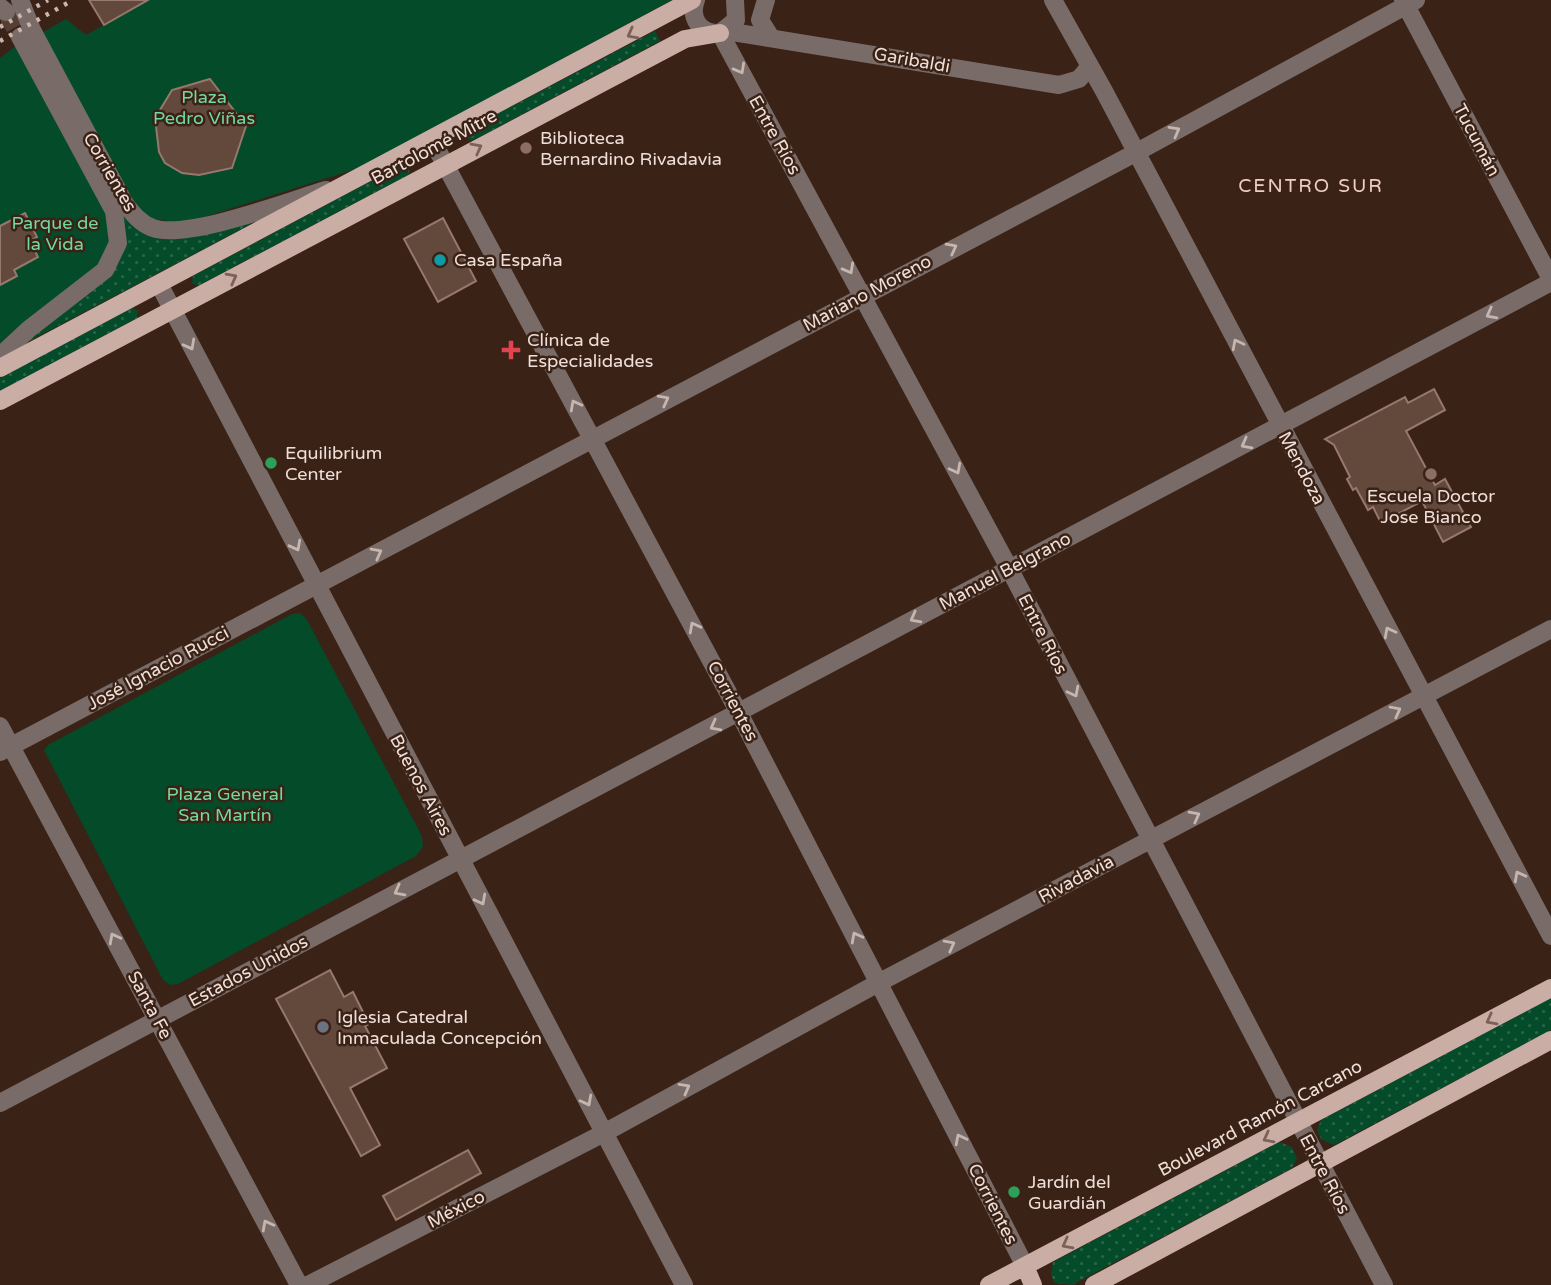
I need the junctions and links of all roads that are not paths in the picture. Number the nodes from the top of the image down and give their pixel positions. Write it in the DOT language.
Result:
graph roads {
  1 [pos="20,0"];
  2 [pos="694,0"];
  3 [pos="735,0"];
  4 [pos="766,0"];
  5 [pos="1053,0"];
  6 [pos="1408,2"];
  7 [pos="723,32"];
  8 [pos="770,36"];
  9 [pos="20,37"];
  10 [pos="1090,66"];
  11 [pos="432,140"];
  12 [pos="1137,152"];
  13 [pos="445,165"];
  14 [pos="353,182"];
  15 [pos="1551,281"];
  16 [pos="159,284"];
  17 [pos="863,295"];
  18 [pos="172,310"];
  19 [pos="0,356"];
  20 [pos="0,368"];
  21 [pos="0,401"];
  22 [pos="1279,426"];
  23 [pos="593,438"];
  24 [pos="1009,568"];
  25 [pos="316,585"];
  26 [pos="1551,629"];
  27 [pos="1424,696"];
  28 [pos="739,713"];
  29 [pos="0,726"];
  30 [pos="6,749"];
  31 [pos="1150,840"];
  32 [pos="460,859"];
  33 [pos="1551,936"];
  34 [pos="880,982"];
  35 [pos="1551,988"];
  36 [pos="158,1019"];
  37 [pos="1551,1040"];
  38 [pos="0,1103"];
  39 [pos="1298,1122"];
  40 [pos="604,1133"];
  41 [pos="1319,1164"];
  42 [pos="1025,1266"];
  43 [pos="299,1285"];
  44 [pos="308,1285"];
  45 [pos="684,1285"];
  46 [pos="989,1285"];
  47 [pos="1033,1285"];
  48 [pos="1094,1285"];
  49 [pos="1384,1285"];
  1 -- 14 [label="street, Corrientes"];
  2 -- 7 [label="street, Entre Ríos"];
  2 -- 11 [label="main road, Bartolomé Mitre, one-way"];
  3 -- 7 [label="street"];
  4 -- 8 [label="street"];
  5 -- 10 [label="street, Mendoza"];
  12 -- 6 [label="street, Mariano Moreno, one-way"];
  6 -- 15 [label="street, Tucumán"];
  7 -- 8 [label="street, Garibaldi"];
  13 -- 7 [label="main road, Bartolomé Mitre, one-way"];
  7 -- 17 [label="street, Entre Ríos, one-way"];
  8 -- 10 [label="street, Garibaldi"];
  9 -- 19 [label="street"];
  10 -- 12 [label="street, Mendoza"];
  11 -- 13 [label="street, Corrientes"];
  11 -- 14 [label="main road, Bartolomé Mitre"];
  17 -- 12 [label="street, Mariano Moreno, one-way"];
  22 -- 12 [label="street, Mendoza, one-way"];
  18 -- 13 [label="main road, Bartolomé Mitre, one-way"];
  23 -- 13 [label="street, Corrientes, one-way"];
  14 -- 16 [label="main road, Bartolomé Mitre"];
  15 -- 22 [label="street, Manuel Belgrano, one-way"];
  16 -- 18 [label="street, Buenos Aires"];
  16 -- 20 [label="main road, Bartolomé Mitre"];
  23 -- 17 [label="street, Mariano Moreno, one-way"];
  17 -- 24 [label="street, Entre Ríos, one-way"];
  18 -- 21 [label="main road, Bartolomé Mitre"];
  18 -- 25 [label="street, Buenos Aires, one-way"];
  22 -- 24 [label="street, Manuel Belgrano, one-way"];
  27 -- 22 [label="street, Mendoza, one-way"];
  25 -- 23 [label="street, Mariano Moreno, one-way"];
  28 -- 23 [label="street, Corrientes, one-way"];
  24 -- 28 [label="street, Manuel Belgrano, one-way"];
  24 -- 31 [label="street, Entre Ríos, one-way"];
  25 -- 30 [label="street, José Ignacio Rucci"];
  25 -- 32 [label="street, Buenos Aires"];
  26 -- 27 [label="street, Rivadavia"];
  31 -- 27 [label="street, Rivadavia, one-way"];
  33 -- 27 [label="street, Mendoza, one-way"];
  28 -- 32 [label="street, Manuel Belgrano, one-way"];
  34 -- 28 [label="street, Corrientes, one-way"];
  29 -- 30 [label="street, Santa Fe"];
  36 -- 30 [label="street, Santa Fe, one-way"];
  34 -- 31 [label="street, Rivadavia, one-way"];
  31 -- 39 [label="street, Entre Ríos"];
  32 -- 36 [label="street, Estados Unidos, one-way"];
  32 -- 40 [label="street, Buenos Aires, one-way"];
  40 -- 34 [label="street, Rivadavia, one-way"];
  42 -- 34 [label="street, Corrientes, one-way"];
  35 -- 39 [label="main road, Boulevard Ramón Carcano, one-way"];
  36 -- 38 [label="street, Estados Unidos"];
  43 -- 36 [label="street, Santa Fe, one-way"];
  37 -- 41 [label="main road"];
  39 -- 41 [label="street, Entre Ríos"];
  39 -- 42 [label="main road, Boulevard Ramón Carcano, one-way"];
  40 -- 44 [label="street, México"];
  40 -- 45 [label="street, Buenos Aires"];
  41 -- 48 [label="main road"];
  41 -- 49 [label="street, Entre Ríos"];
  42 -- 46 [label="main road, Boulevard Ramón Carcano"];
  42 -- 47 [label="main road"];
}
